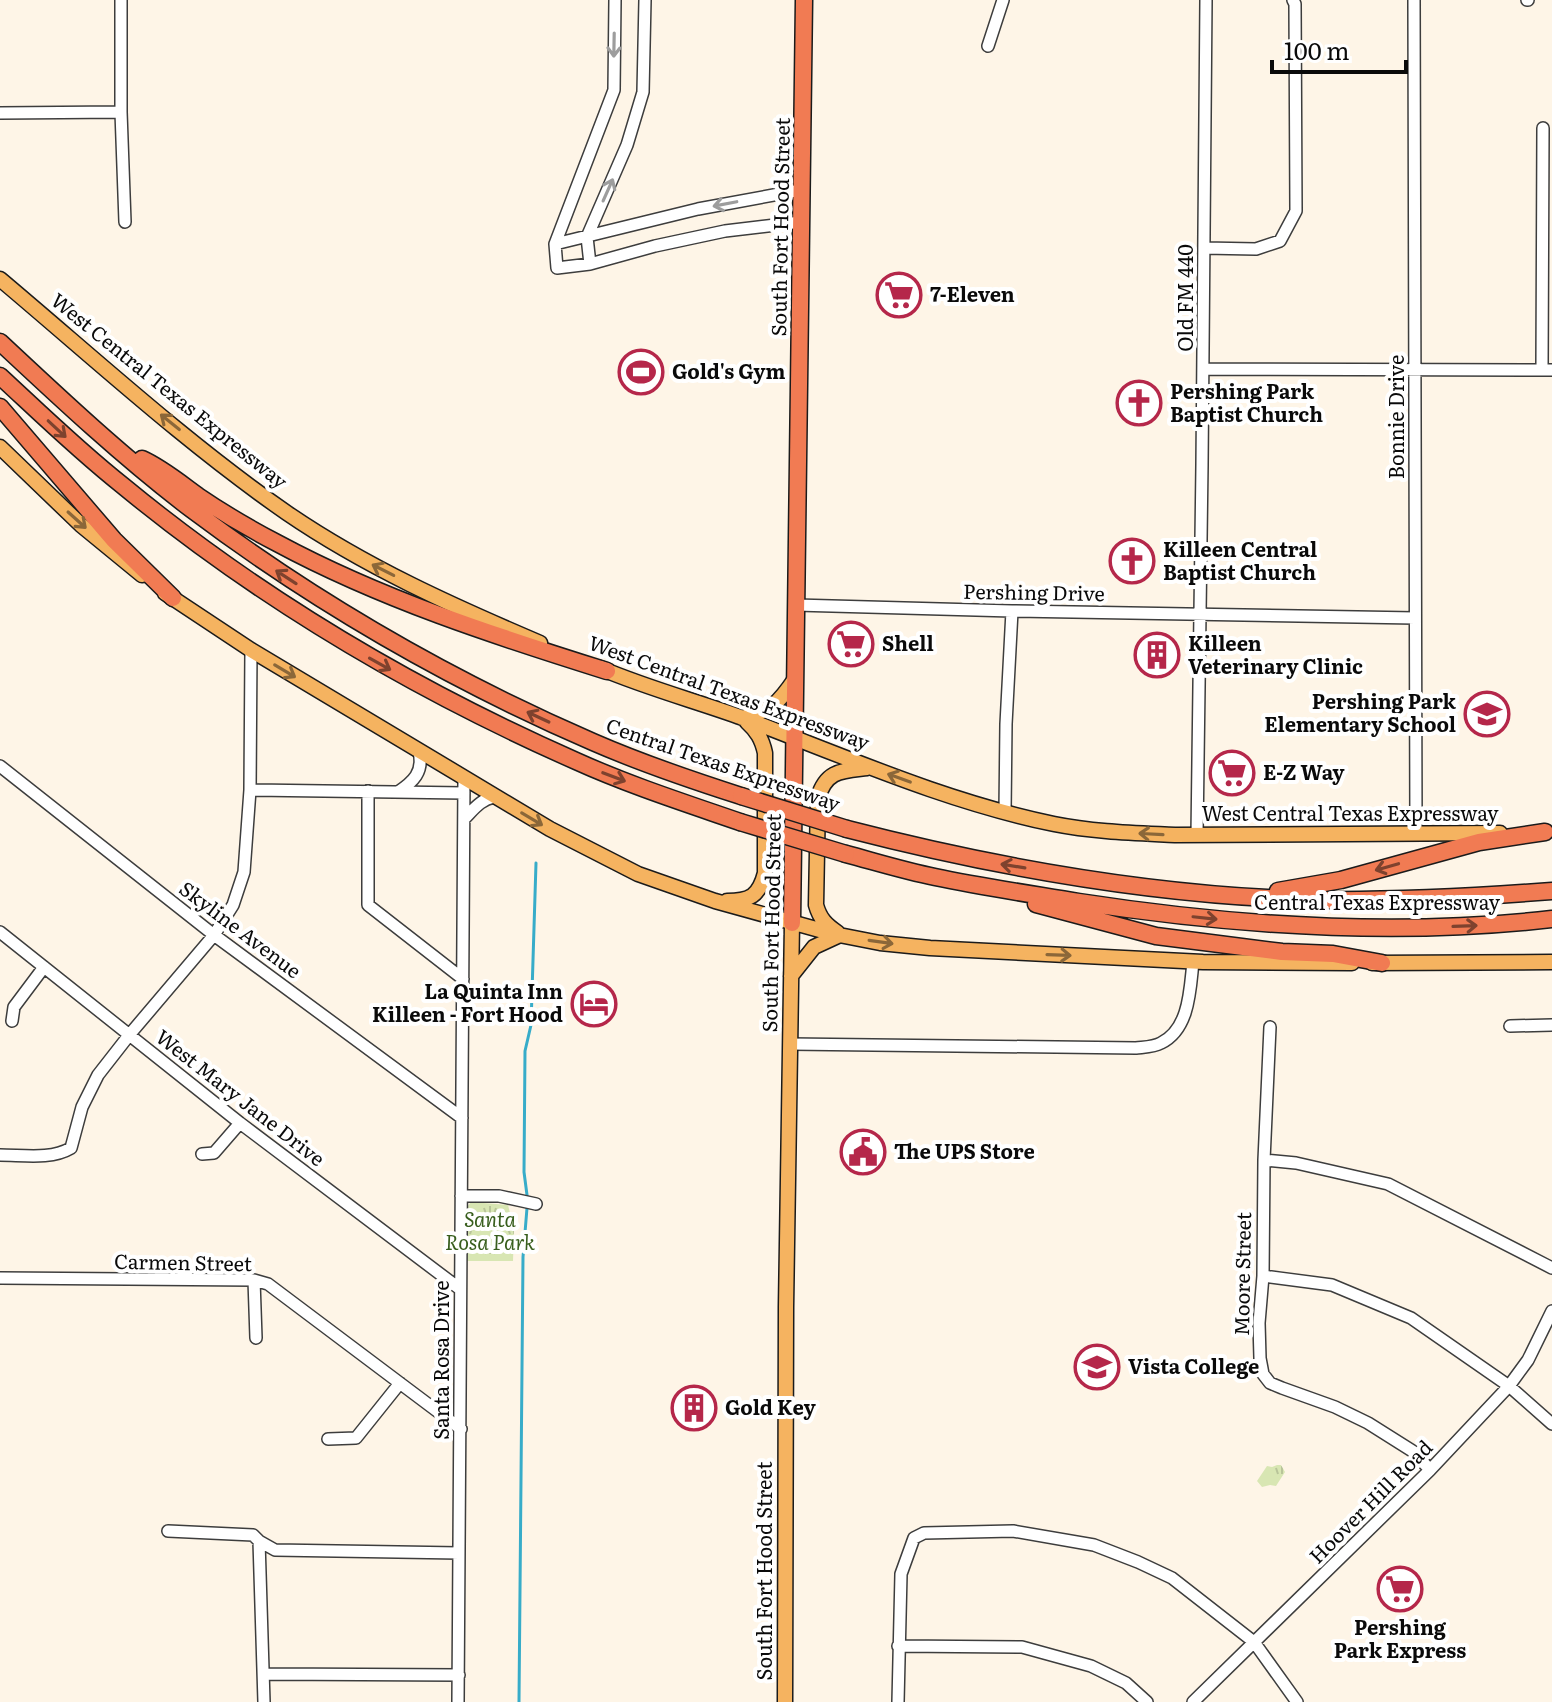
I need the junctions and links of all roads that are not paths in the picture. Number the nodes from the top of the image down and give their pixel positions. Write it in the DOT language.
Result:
graph roads {
  1 [pos="121,0"];
  2 [pos="615,0"];
  3 [pos="645,0"];
  4 [pos="804,0"];
  5 [pos="1003,0"];
  6 [pos="1206,0"];
  7 [pos="1293,0"];
  8 [pos="1414,0"];
  9 [pos="988,46"];
  10 [pos="121,112"];
  11 [pos="0,113"];
  12 [pos="1543,128"];
  13 [pos="801,190"];
  14 [pos="125,222"];
  15 [pos="801,222"];
  16 [pos="587,237"];
  17 [pos="555,244"];
  18 [pos="1204,248"];
  19 [pos="590,264"];
  20 [pos="0,279"];
  21 [pos="0,342"];
  22 [pos="1203,369"];
  23 [pos="1415,370"];
  24 [pos="1547,370"];
  25 [pos="0,376"];
  26 [pos="0,407"];
  27 [pos="0,447"];
  28 [pos="115,447"];
  29 [pos="173,598"];
  30 [pos="796,605"];
  31 [pos="1012,611"];
  32 [pos="1201,614"];
  33 [pos="1415,618"];
  34 [pos="251,650"];
  35 [pos="607,671"];
  36 [pos="795,679"];
  37 [pos="742,718"];
  38 [pos="795,738"];
  39 [pos="419,752"];
  40 [pos="0,766"];
  41 [pos="871,768"];
  42 [pos="464,786"];
  43 [pos="250,790"];
  44 [pos="368,791"];
  45 [pos="398,792"];
  46 [pos="494,797"];
  47 [pos="1005,812"];
  48 [pos="464,819"];
  49 [pos="1549,832"];
  50 [pos="1416,834"];
  51 [pos="1197,835"];
  52 [pos="934,877"];
  53 [pos="1552,891"];
  54 [pos="1249,896"];
  55 [pos="715,901"];
  56 [pos="1552,919"];
  57 [pos="792,923"];
  58 [pos="0,932"];
  59 [pos="214,935"];
  60 [pos="840,935"];
  61 [pos="1193,962"];
  62 [pos="1552,962"];
  63 [pos="1382,963"];
  64 [pos="44,967"];
  65 [pos="791,976"];
  66 [pos="463,979"];
  67 [pos="12,1021"];
  68 [pos="1552,1025"];
  69 [pos="1510,1026"];
  70 [pos="1270,1027"];
  71 [pos="130,1034"];
  72 [pos="790,1044"];
  73 [pos="462,1118"];
  74 [pos="240,1123"];
  75 [pos="202,1154"];
  76 [pos="0,1155"];
  77 [pos="1264,1160"];
  78 [pos="461,1196"];
  79 [pos="536,1204"];
  80 [pos="1552,1268"];
  81 [pos="1263,1276"];
  82 [pos="0,1278"];
  83 [pos="254,1280"];
  84 [pos="460,1289"];
  85 [pos="1552,1311"];
  86 [pos="256,1338"];
  87 [pos="400,1383"];
  88 [pos="1509,1386"];
  89 [pos="1552,1424"];
  90 [pos="461,1429"];
  91 [pos="328,1439"];
  92 [pos="1430,1470"];
  93 [pos="168,1531"];
  94 [pos="259,1541"];
  95 [pos="459,1553"];
  96 [pos="1254,1642"];
  97 [pos="898,1646"];
  98 [pos="264,1674"];
  99 [pos="459,1675"];
  100 [pos="264,1702"];
  101 [pos="458,1702"];
  102 [pos="785,1702"];
  103 [pos="898,1702"];
  104 [pos="1147,1702"];
  105 [pos="1193,1702"];
  106 [pos="1297,1702"];
  1 -- 10 [label="street"];
  2 -- 17 [label="street, one-way"];
  16 -- 3 [label="street, one-way"];
  4 -- 13 [label="highway, South Fort Hood Street"];
  5 -- 9 [label="street"];
  6 -- 18 [label="street, Old FM 440"];
  7 -- 18 [label="street"];
  8 -- 23 [label="street, Bonnie Drive"];
  10 -- 11 [label="street"];
  10 -- 14 [label="street"];
  12 -- 24 [label="street"];
  13 -- 15 [label="highway, South Fort Hood Street"];
  13 -- 16 [label="street, one-way"];
  15 -- 19 [label="street"];
  15 -- 30 [label="highway, South Fort Hood Street"];
  16 -- 17 [label="street"];
  16 -- 19 [label="street"];
  17 -- 19 [label="street"];
  18 -- 22 [label="street, Old FM 440"];
  35 -- 20 [label="main road, West Central Texas Expressway, one-way"];
  21 -- 28 [label="highway, Central Texas Expressway"];
  22 -- 23 [label="street"];
  22 -- 32 [label="street, Old FM 440"];
  23 -- 24 [label="street"];
  23 -- 33 [label="street, Bonnie Drive"];
  25 -- 52 [label="highway, Central Texas Expressway, one-way, bridge"];
  26 -- 29 [label="highway"];
  27 -- 29 [label="main road, one-way"];
  28 -- 35 [label="highway"];
  54 -- 28 [label="highway, Central Texas Expressway, one-way, bridge"];
  29 -- 34 [label="main road"];
  30 -- 31 [label="street, Pershing Drive"];
  30 -- 36 [label="highway, South Fort Hood Street"];
  31 -- 32 [label="street, Pershing Drive"];
  31 -- 47 [label="street"];
  32 -- 33 [label="street, Pershing Drive"];
  32 -- 51 [label="street, Old FM 440"];
  33 -- 50 [label="street, Bonnie Drive"];
  34 -- 39 [label="main road, one-way"];
  34 -- 43 [label="street"];
  35 -- 37 [label="main road, West Central Texas Expressway"];
  36 -- 37 [label="main road"];
  36 -- 38 [label="highway, South Fort Hood Street"];
  37 -- 38 [label="main road, West Central Texas Expressway"];
  37 -- 55 [label="main road"];
  38 -- 41 [label="main road, West Central Texas Expressway"];
  38 -- 57 [label="highway, South Fort Hood Street"];
  39 -- 42 [label="main road"];
  39 -- 45 [label="street"];
  40 -- 59 [label="street, Skyline Avenue"];
  47 -- 41 [label="main road, West Central Texas Expressway, one-way"];
  41 -- 60 [label="main road"];
  42 -- 45 [label="street"];
  42 -- 46 [label="main road"];
  42 -- 48 [label="street, Santa Rosa Drive"];
  43 -- 44 [label="street"];
  43 -- 59 [label="street"];
  44 -- 45 [label="street"];
  44 -- 66 [label="street"];
  46 -- 48 [label="street"];
  46 -- 55 [label="main road, one-way"];
  51 -- 47 [label="main road, West Central Texas Expressway, one-way"];
  48 -- 66 [label="street, Santa Rosa Drive"];
  49 -- 50 [label="main road, West Central Texas Expressway"];
  49 -- 54 [label="highway, one-way"];
  50 -- 51 [label="main road, West Central Texas Expressway"];
  52 -- 56 [label="highway, Central Texas Expressway, one-way"];
  52 -- 63 [label="highway"];
  53 -- 54 [label="highway, Central Texas Expressway"];
  55 -- 57 [label="main road"];
  57 -- 60 [label="main road"];
  57 -- 65 [label="main road, South Fort Hood Street"];
  58 -- 64 [label="street, West Mary Jane Drive"];
  59 -- 71 [label="street"];
  59 -- 73 [label="street, Skyline Avenue"];
  60 -- 61 [label="main road, one-way"];
  60 -- 65 [label="main road"];
  61 -- 63 [label="main road"];
  61 -- 72 [label="street"];
  62 -- 63 [label="main road"];
  64 -- 67 [label="street"];
  64 -- 71 [label="street, West Mary Jane Drive"];
  65 -- 72 [label="main road, South Fort Hood Street"];
  66 -- 73 [label="street, Santa Rosa Drive"];
  68 -- 69 [label="street"];
  70 -- 77 [label="street, Moore Street"];
  71 -- 74 [label="street, West Mary Jane Drive"];
  71 -- 76 [label="street"];
  72 -- 102 [label="main road, South Fort Hood Street"];
  73 -- 78 [label="street, Santa Rosa Drive"];
  74 -- 75 [label="street"];
  74 -- 84 [label="street, West Mary Jane Drive"];
  77 -- 80 [label="street"];
  77 -- 81 [label="street, Moore Street"];
  78 -- 79 [label="street"];
  78 -- 84 [label="street, Santa Rosa Drive"];
  81 -- 88 [label="street"];
  81 -- 92 [label="street, Moore Street"];
  82 -- 83 [label="street, Carmen Street"];
  83 -- 86 [label="street"];
  83 -- 87 [label="street, Carmen Street"];
  84 -- 90 [label="street, Santa Rosa Drive"];
  85 -- 88 [label="street, Hoover Hill Road"];
  87 -- 90 [label="street, Carmen Street"];
  87 -- 91 [label="street"];
  88 -- 89 [label="street"];
  88 -- 92 [label="street, Hoover Hill Road"];
  90 -- 95 [label="street, Santa Rosa Drive"];
  92 -- 96 [label="street, Hoover Hill Road"];
  93 -- 94 [label="street"];
  94 -- 95 [label="street"];
  94 -- 98 [label="street"];
  95 -- 99 [label="street, Santa Rosa Drive"];
  96 -- 97 [label="street"];
  96 -- 105 [label="street, Hoover Hill Road"];
  96 -- 106 [label="street"];
  97 -- 103 [label="street"];
  97 -- 104 [label="street"];
  98 -- 99 [label="street"];
  98 -- 100 [label="street"];
  99 -- 101 [label="street, Santa Rosa Drive"];
}
